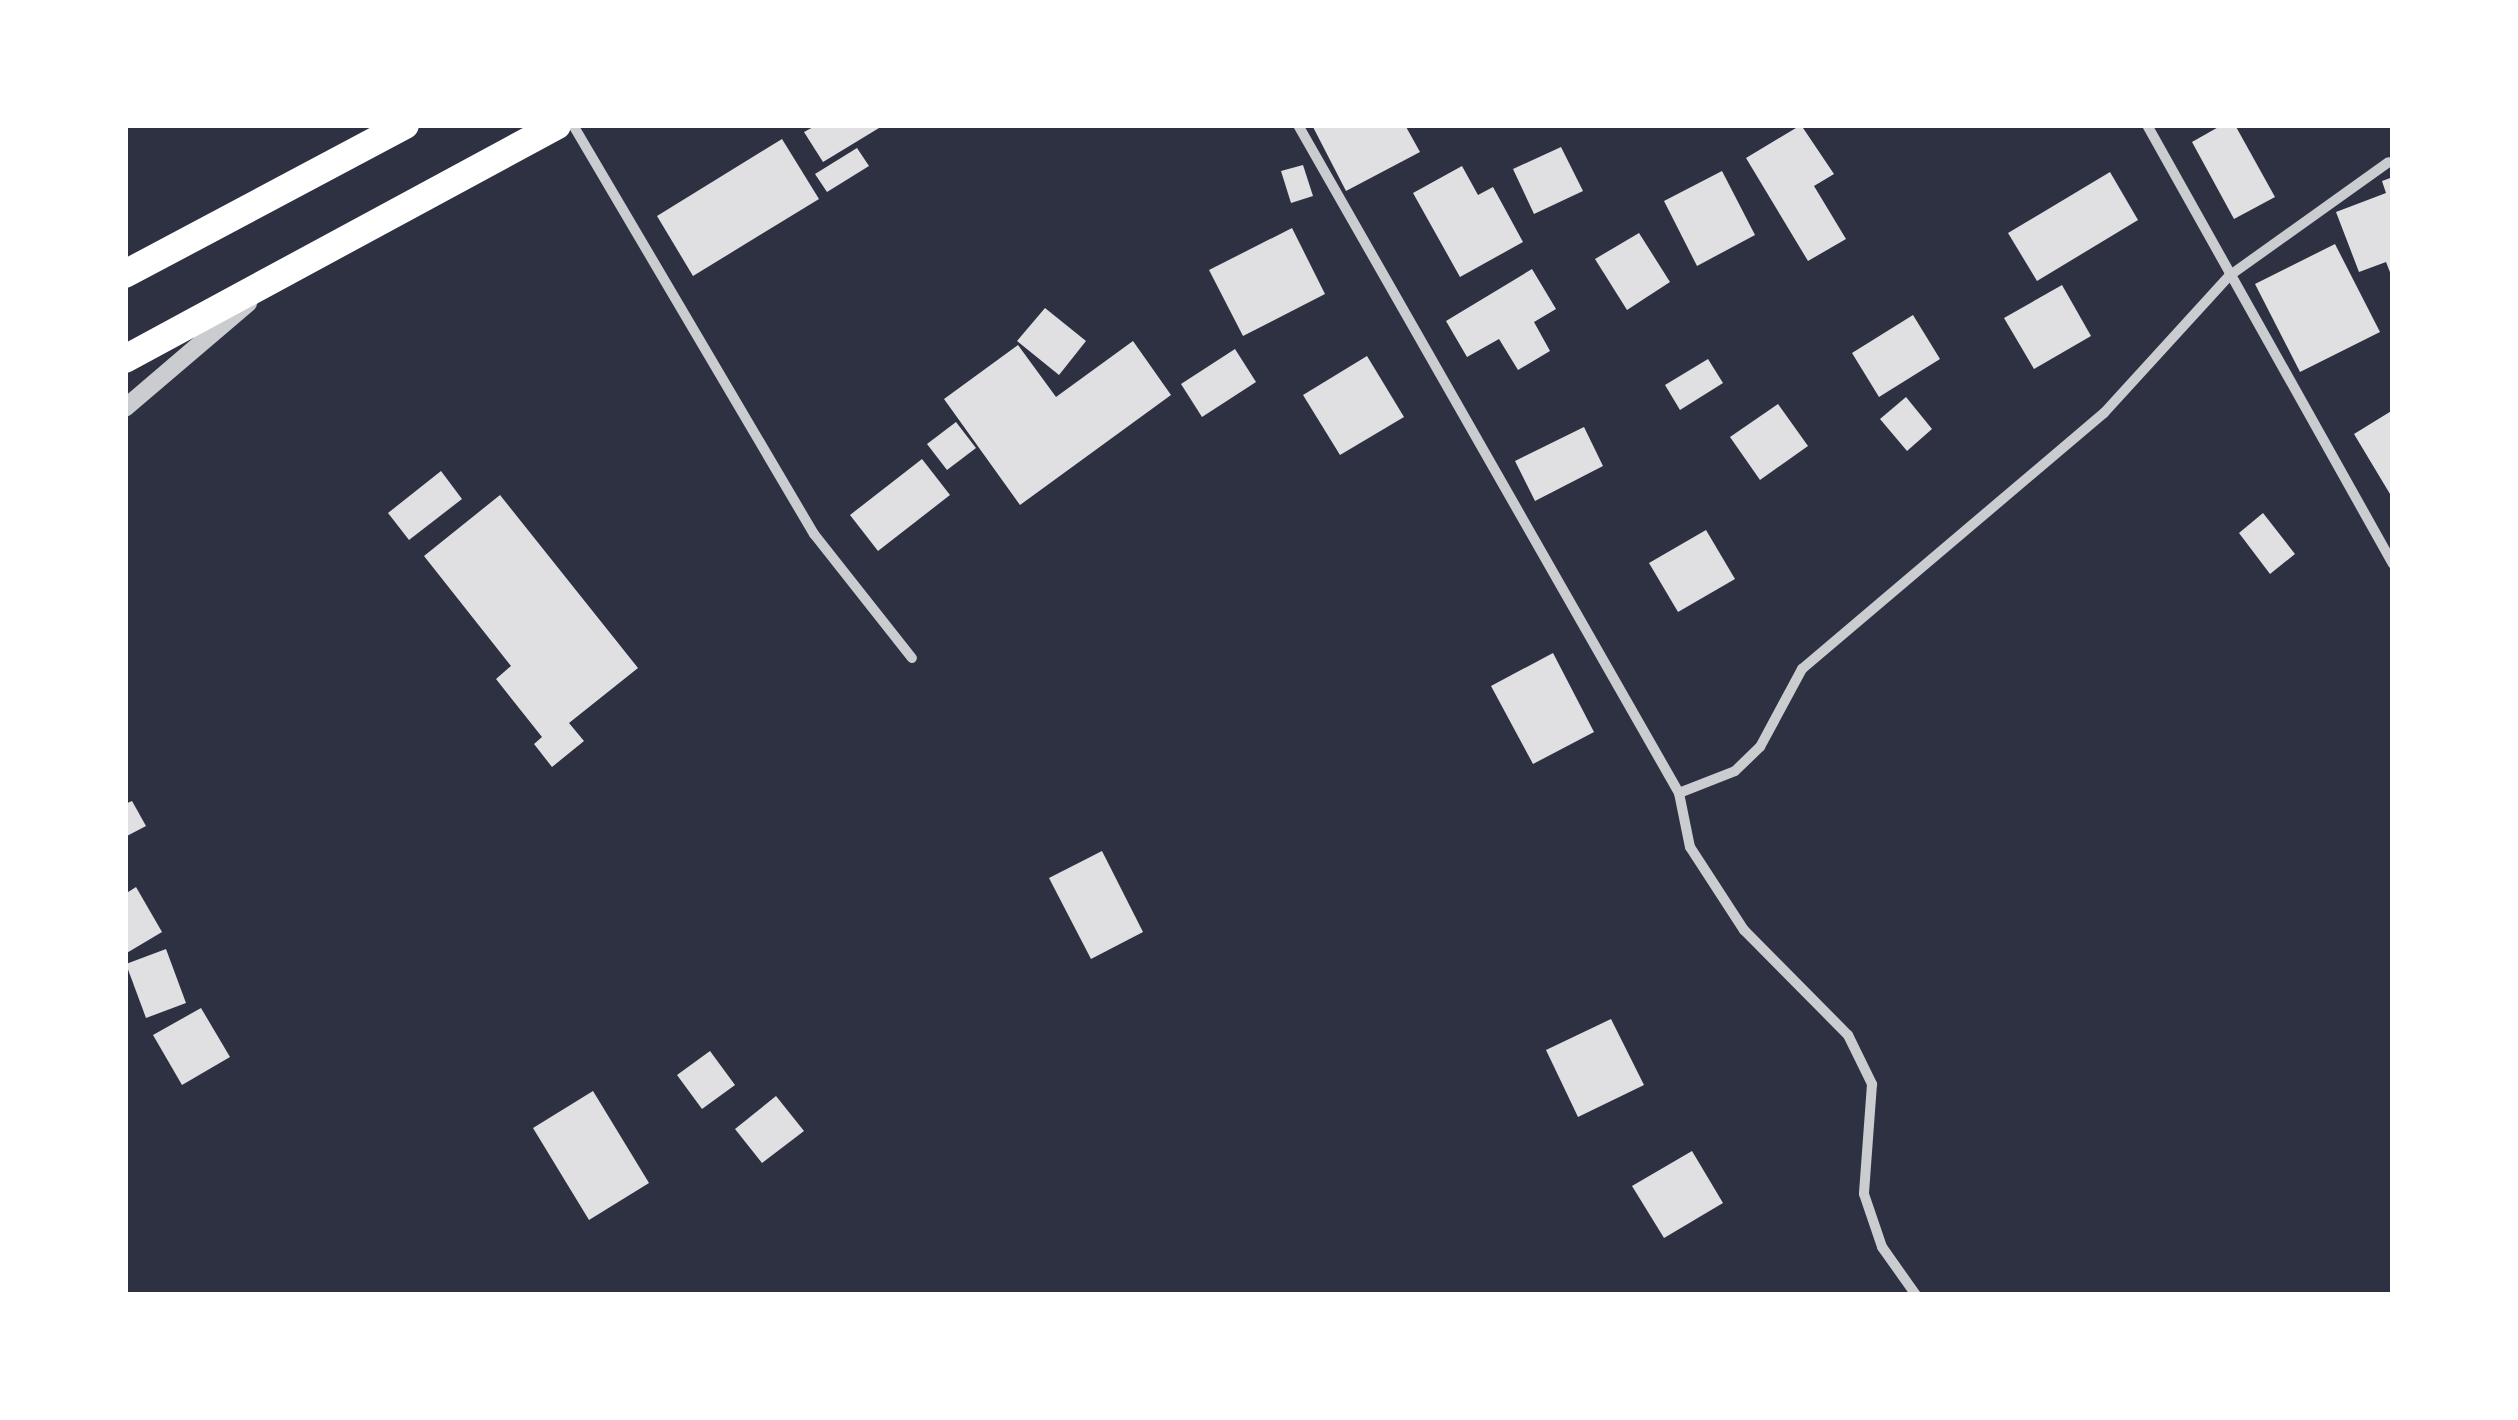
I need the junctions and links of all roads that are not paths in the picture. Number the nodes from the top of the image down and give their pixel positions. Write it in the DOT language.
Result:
graph roads {
  1 [pos="405,125"];
  2 [pos="557,125"];
  3 [pos="573,125"];
  4 [pos="1298,125"];
  5 [pos="2147,125"];
  6 [pos="2389,162"];
  7 [pos="283,273"];
  8 [pos="125,274"];
  9 [pos="2229,276"];
  10 [pos="125,358"];
  11 [pos="125,408"];
  12 [pos="2393,564"];
  13 [pos="912,658"];
  14 [pos="1679,792"];
  15 [pos="1916,1295"];
  1 -- 8 [label="highway"];
  2 -- 7 [label="highway"];
  3 -- 13 [label="street"];
  4 -- 14 [label="street"];
  5 -- 9 [label="street"];
  6 -- 9 [label="street"];
  7 -- 10 [label="highway"];
  7 -- 11 [label="street"];
  9 -- 12 [label="street"];
  9 -- 14 [label="street"];
  14 -- 15 [label="street"];
}
